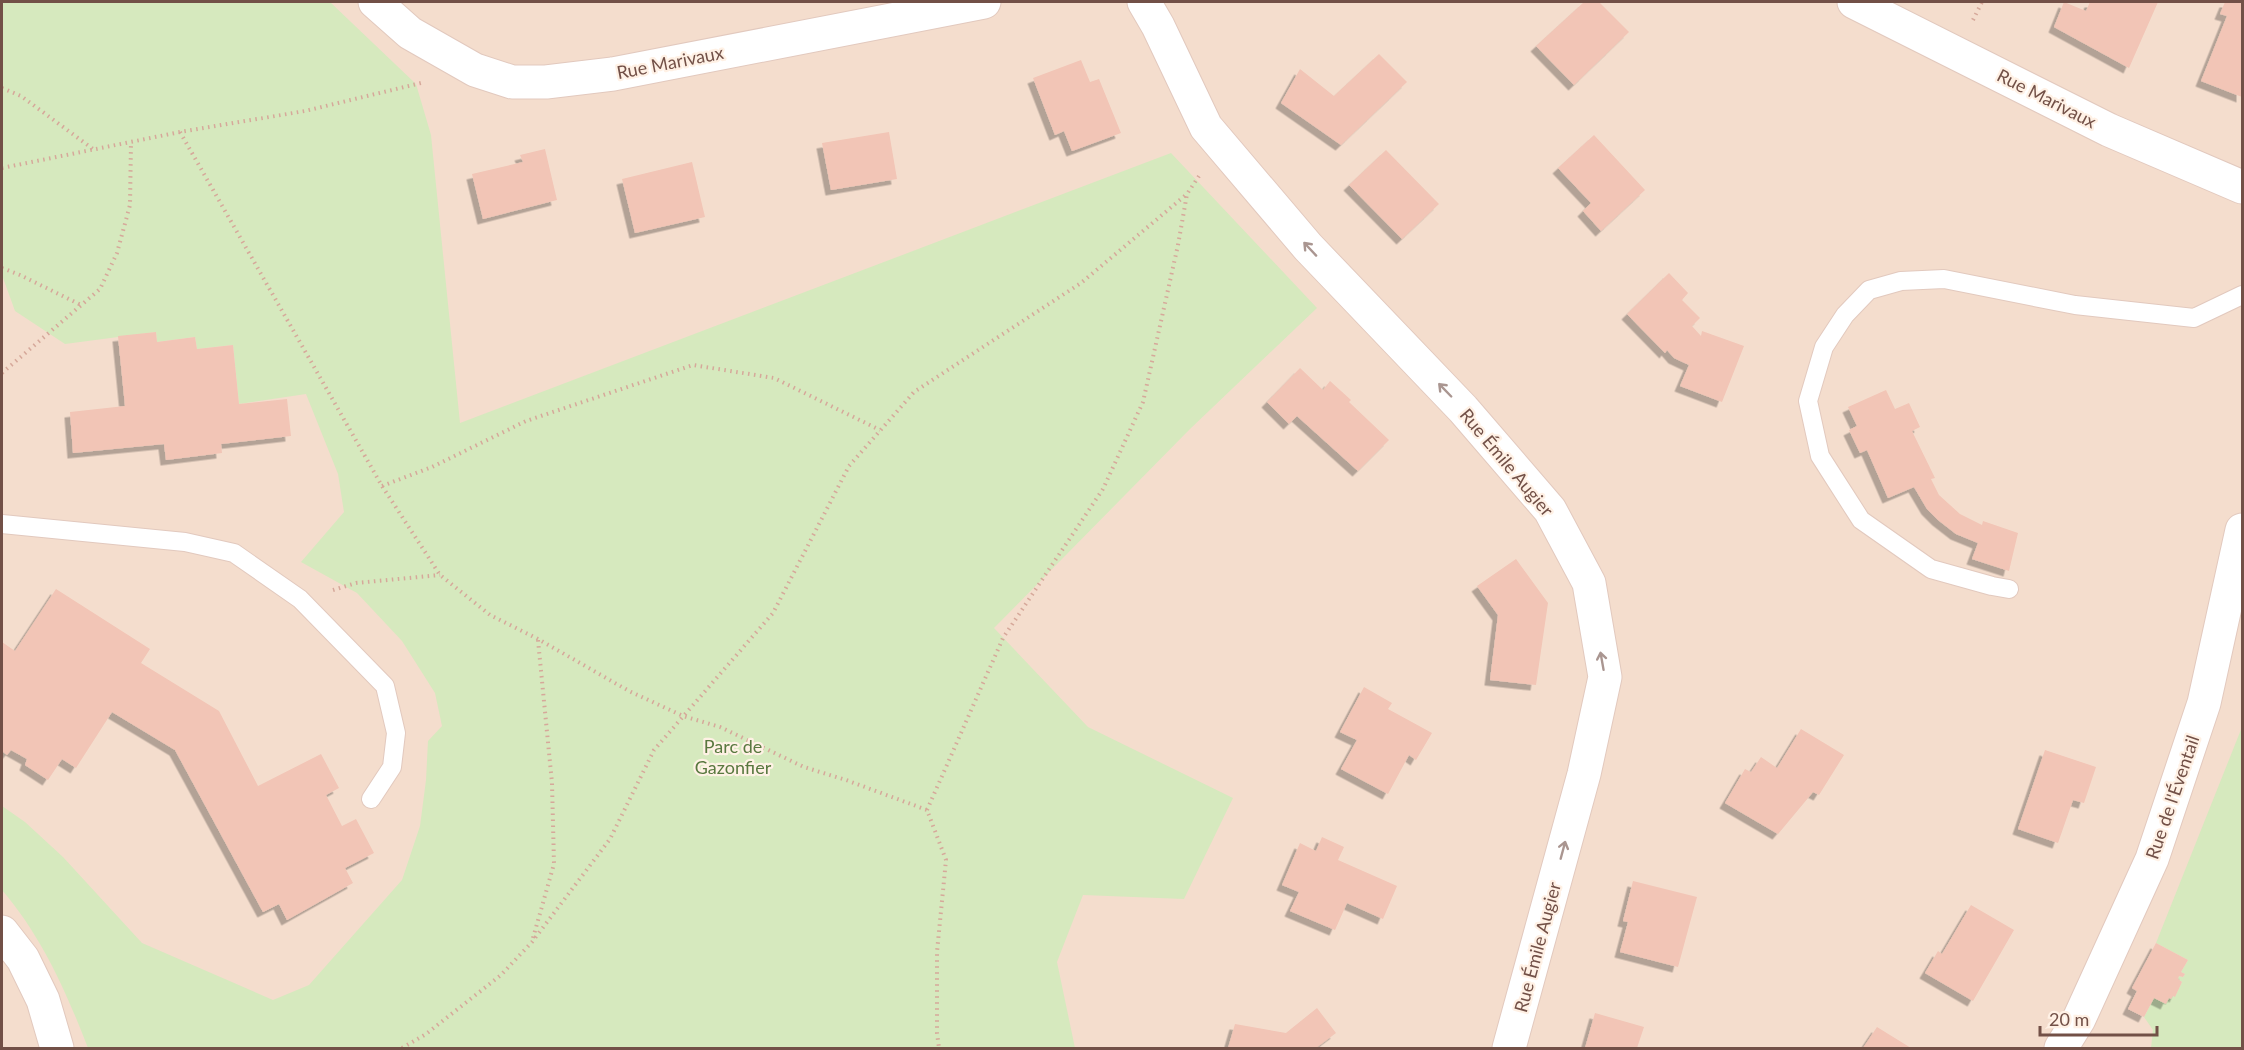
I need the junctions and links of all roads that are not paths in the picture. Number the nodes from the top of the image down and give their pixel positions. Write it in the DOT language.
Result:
graph roads {
  1 [pos="375,2"];
  2 [pos="984,2"];
  3 [pos="1144,2"];
  4 [pos="1854,2"];
  5 [pos="2242,187"];
  6 [pos="2242,295"];
  7 [pos="2,524"];
  8 [pos="2242,530"];
  9 [pos="2008,589"];
  10 [pos="371,799"];
  11 [pos="2,932"];
  12 [pos="57,1048"];
  13 [pos="1509,1048"];
  14 [pos="2061,1048"];
  1 -- 2 [label="street, Rue Marivaux"];
  13 -- 3 [label="street, Rue Émile Augier, one-way"];
  4 -- 5 [label="street, Rue Marivaux"];
  6 -- 9 [label="lane"];
  7 -- 10 [label="lane"];
  8 -- 14 [label="street, Rue de l'Éventail"];
  11 -- 12 [label="street"];
}
